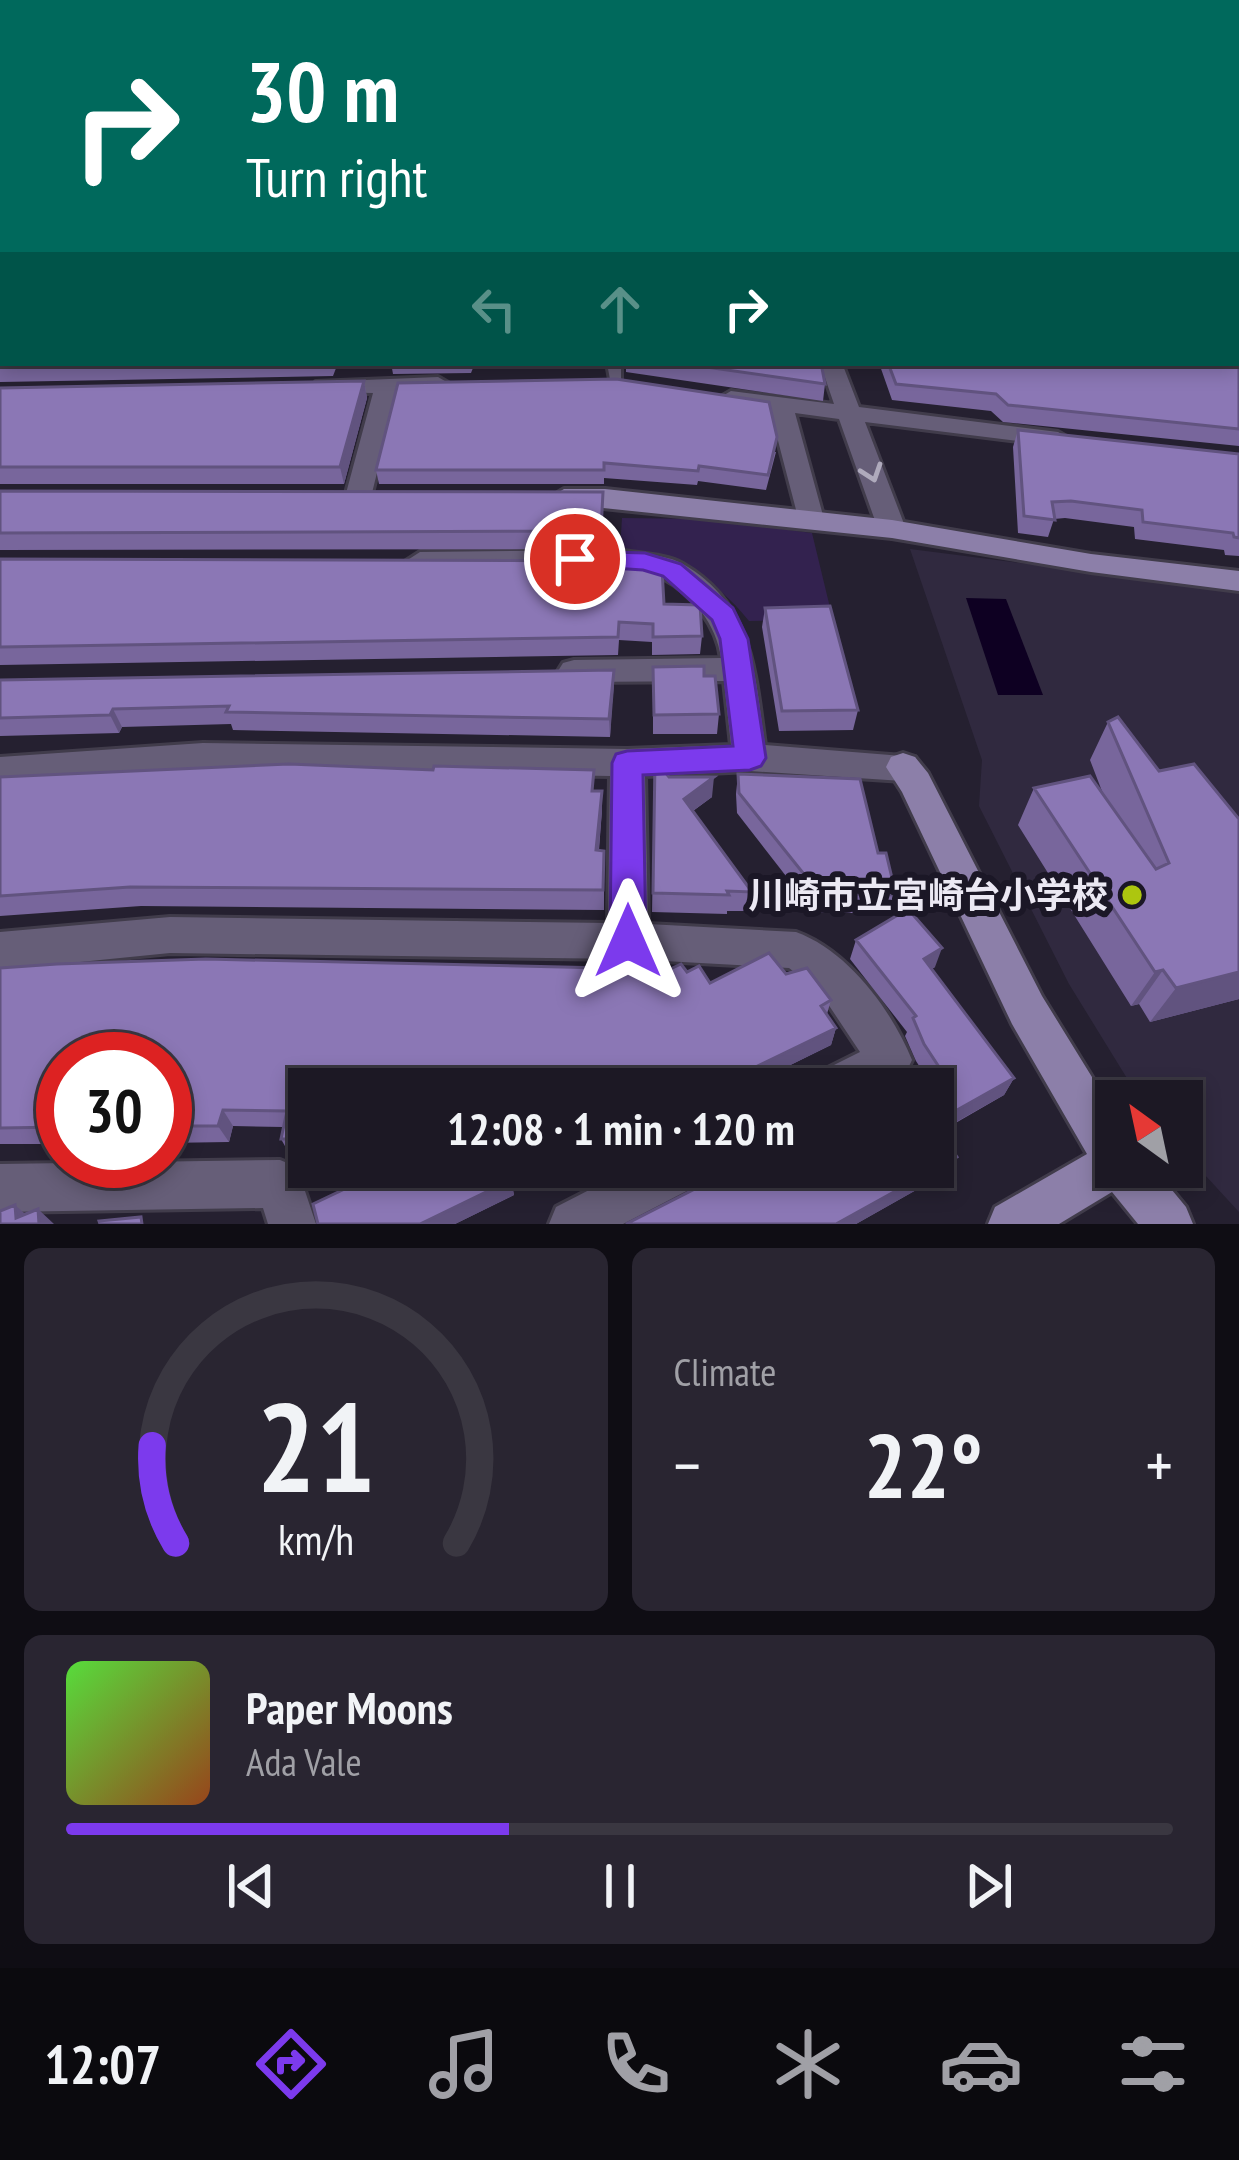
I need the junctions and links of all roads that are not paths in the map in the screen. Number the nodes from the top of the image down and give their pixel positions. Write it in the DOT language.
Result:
graph roads {
  1 [pos="832,366"];
  2 [pos="607,375"];
  3 [pos="455,383"];
  4 [pos="387,385"];
  5 [pos="646,385"];
  6 [pos="297,388"];
  7 [pos="714,395"];
  8 [pos="781,406"];
  9 [pos="853,417"];
  10 [pos="1078,442"];
  11 [pos="358,497"];
  12 [pos="538,497"];
  13 [pos="810,519"];
  14 [pos="892,529"];
  15 [pos="387,561"];
  16 [pos="1239,581"];
  17 [pos="736,669"];
  18 [pos="553,672"];
  19 [pos="750,758"];
  20 [pos="627,763"];
  21 [pos="0,771"];
  22 [pos="628,941"];
  23 [pos="0,951"];
  24 [pos="875,1068"];
  25 [pos="1095,1124"];
  26 [pos="1095,1176"];
  27 [pos="0,1188"];
  28 [pos="642,1188"];
  29 [pos="1139,1188"];
  30 [pos="292,1224"];
  31 [pos="573,1224"];
  32 [pos="1012,1224"];
  33 [pos="1169,1224"];
  1 -- 9 [label="street"];
  2 -- 5 [label="street"];
  3 -- 4 [label="street"];
  4 -- 6 [label="street"];
  4 -- 11 [label="street"];
  7 -- 8 [label="street"];
  8 -- 9 [label="street"];
  8 -- 13 [label="street"];
  9 -- 10 [label="street"];
  9 -- 14 [label="street, one-way"];
  12 -- 13 [label="street"];
  13 -- 14 [label="street"];
  14 -- 16 [label="street"];
  15 -- 17 [label="street"];
  17 -- 18 [label="street"];
  17 -- 19 [label="street"];
  19 -- 20 [label="street"];
  19 -- 25 [label="street"];
  20 -- 21 [label="street"];
  20 -- 22 [label="street"];
  22 -- 23 [label="street"];
  22 -- 24 [label="street"];
  26 -- 32 [label="street"];
  27 -- 30 [label="street"];
  28 -- 31 [label="street"];
  29 -- 33 [label="street"];
}
